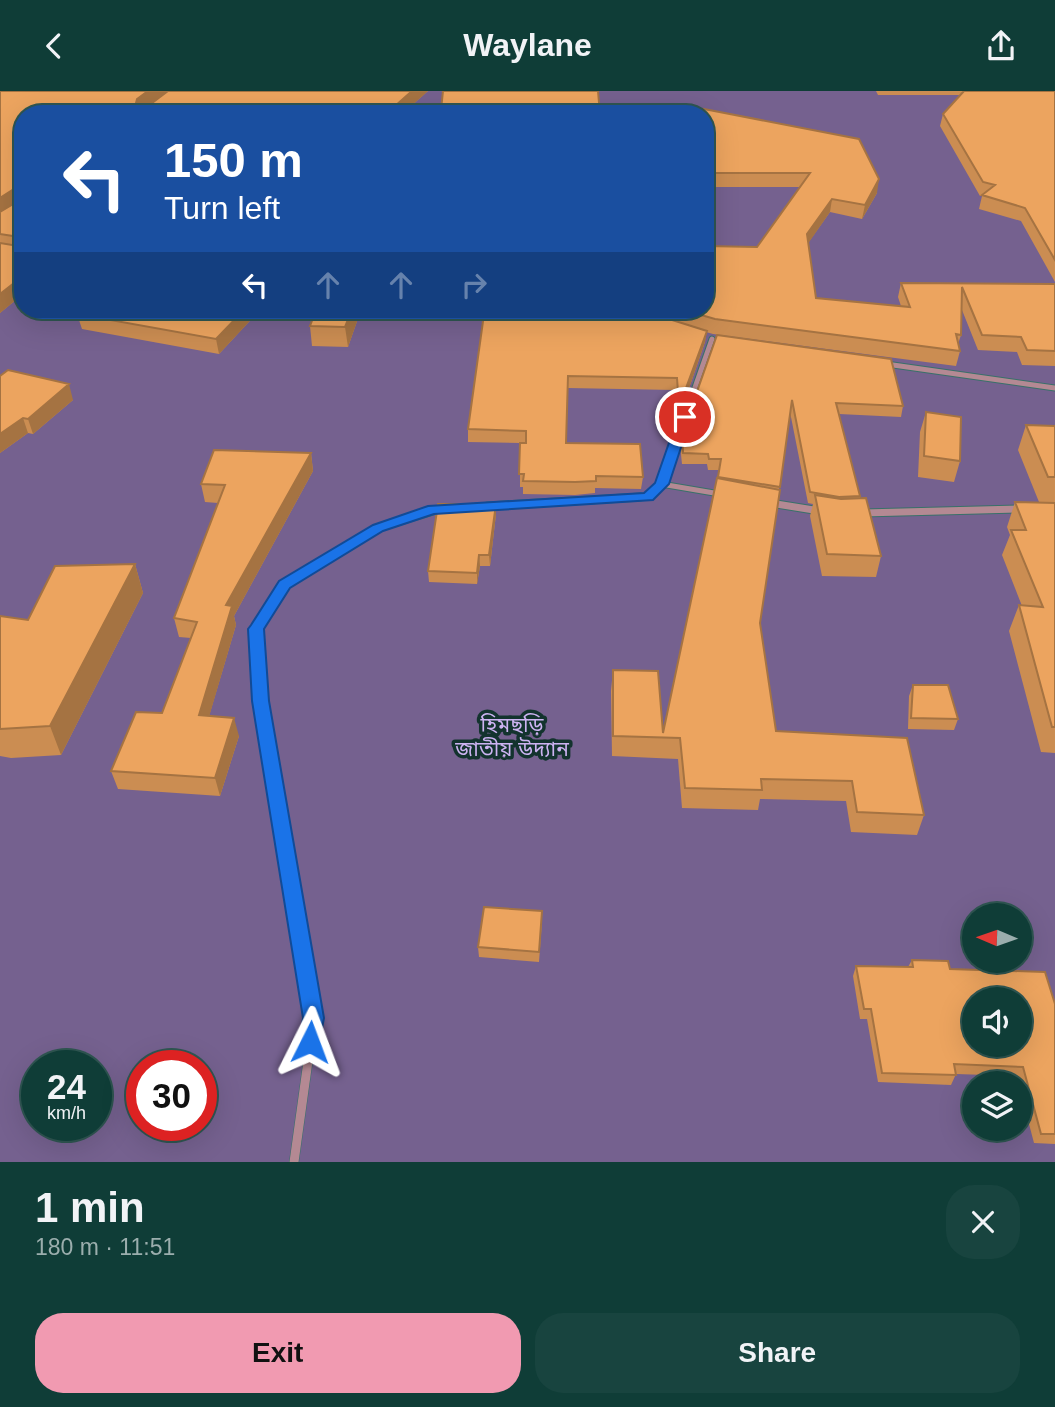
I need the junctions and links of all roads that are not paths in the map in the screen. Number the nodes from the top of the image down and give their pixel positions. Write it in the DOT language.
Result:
graph roads {
  1 [pos="701,336"];
  2 [pos="712,339"];
  3 [pos="725,341"];
  4 [pos="880,363"];
  5 [pos="1055,388"];
  6 [pos="662,484"];
  7 [pos="729,496"];
  8 [pos="755,500"];
  9 [pos="484,506"];
  10 [pos="458,507"];
  11 [pos="1034,508"];
  12 [pos="823,512"];
  13 [pos="849,513"];
  14 [pos="294,1162"];
  1 -- 2 [label="street"];
  2 -- 3 [label="street"];
  2 -- 6 [label="street"];
  4 -- 5 [label="street"];
  6 -- 7 [label="street"];
  6 -- 9 [label="street"];
  8 -- 12 [label="street"];
  10 -- 14 [label="street"];
  11 -- 13 [label="street"];
}
